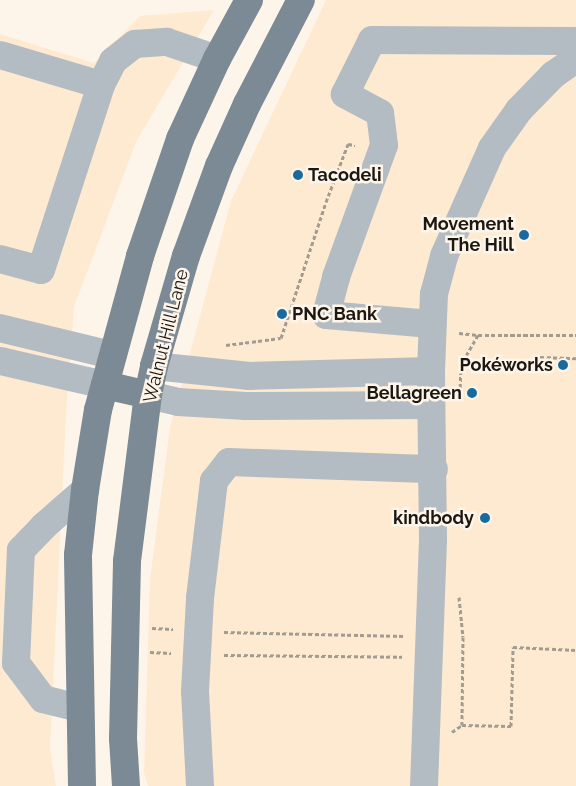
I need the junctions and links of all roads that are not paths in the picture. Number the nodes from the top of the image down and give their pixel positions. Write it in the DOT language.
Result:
graph roads {
  1 [pos="249,0"];
  2 [pos="301,0"];
  3 [pos="576,41"];
  4 [pos="0,55"];
  5 [pos="217,59"];
  6 [pos="576,59"];
  7 [pos="101,85"];
  8 [pos="0,259"];
  9 [pos="431,324"];
  10 [pos="0,328"];
  11 [pos="112,354"];
  12 [pos="0,361"];
  13 [pos="154,366"];
  14 [pos="431,371"];
  15 [pos="105,385"];
  16 [pos="148,395"];
  17 [pos="432,405"];
  18 [pos="434,469"];
  19 [pos="85,490"];
  20 [pos="79,708"];
  21 [pos="82,786"];
  22 [pos="126,786"];
  23 [pos="200,786"];
  24 [pos="424,786"];
  1 -- 5 [label="main road"];
  2 -- 13 [label="main road, Walnut Hill Lane"];
  3 -- 9 [label="lane"];
  4 -- 7 [label="lane"];
  5 -- 7 [label="lane"];
  5 -- 11 [label="main road"];
  6 -- 9 [label="lane"];
  7 -- 8 [label="lane"];
  9 -- 14 [label="lane"];
  10 -- 11 [label="lane"];
  11 -- 13 [label="main road"];
  11 -- 15 [label="main road"];
  12 -- 15 [label="lane"];
  13 -- 14 [label="lane"];
  13 -- 16 [label="main road, Walnut Hill Lane"];
  14 -- 17 [label="lane"];
  15 -- 16 [label="main road"];
  15 -- 19 [label="main road"];
  16 -- 17 [label="lane"];
  16 -- 22 [label="main road, Walnut Hill Lane"];
  17 -- 18 [label="lane"];
  18 -- 23 [label="lane"];
  18 -- 24 [label="lane"];
  19 -- 20 [label="main road"];
  19 -- 20 [label="lane"];
  20 -- 21 [label="main road"];
}
